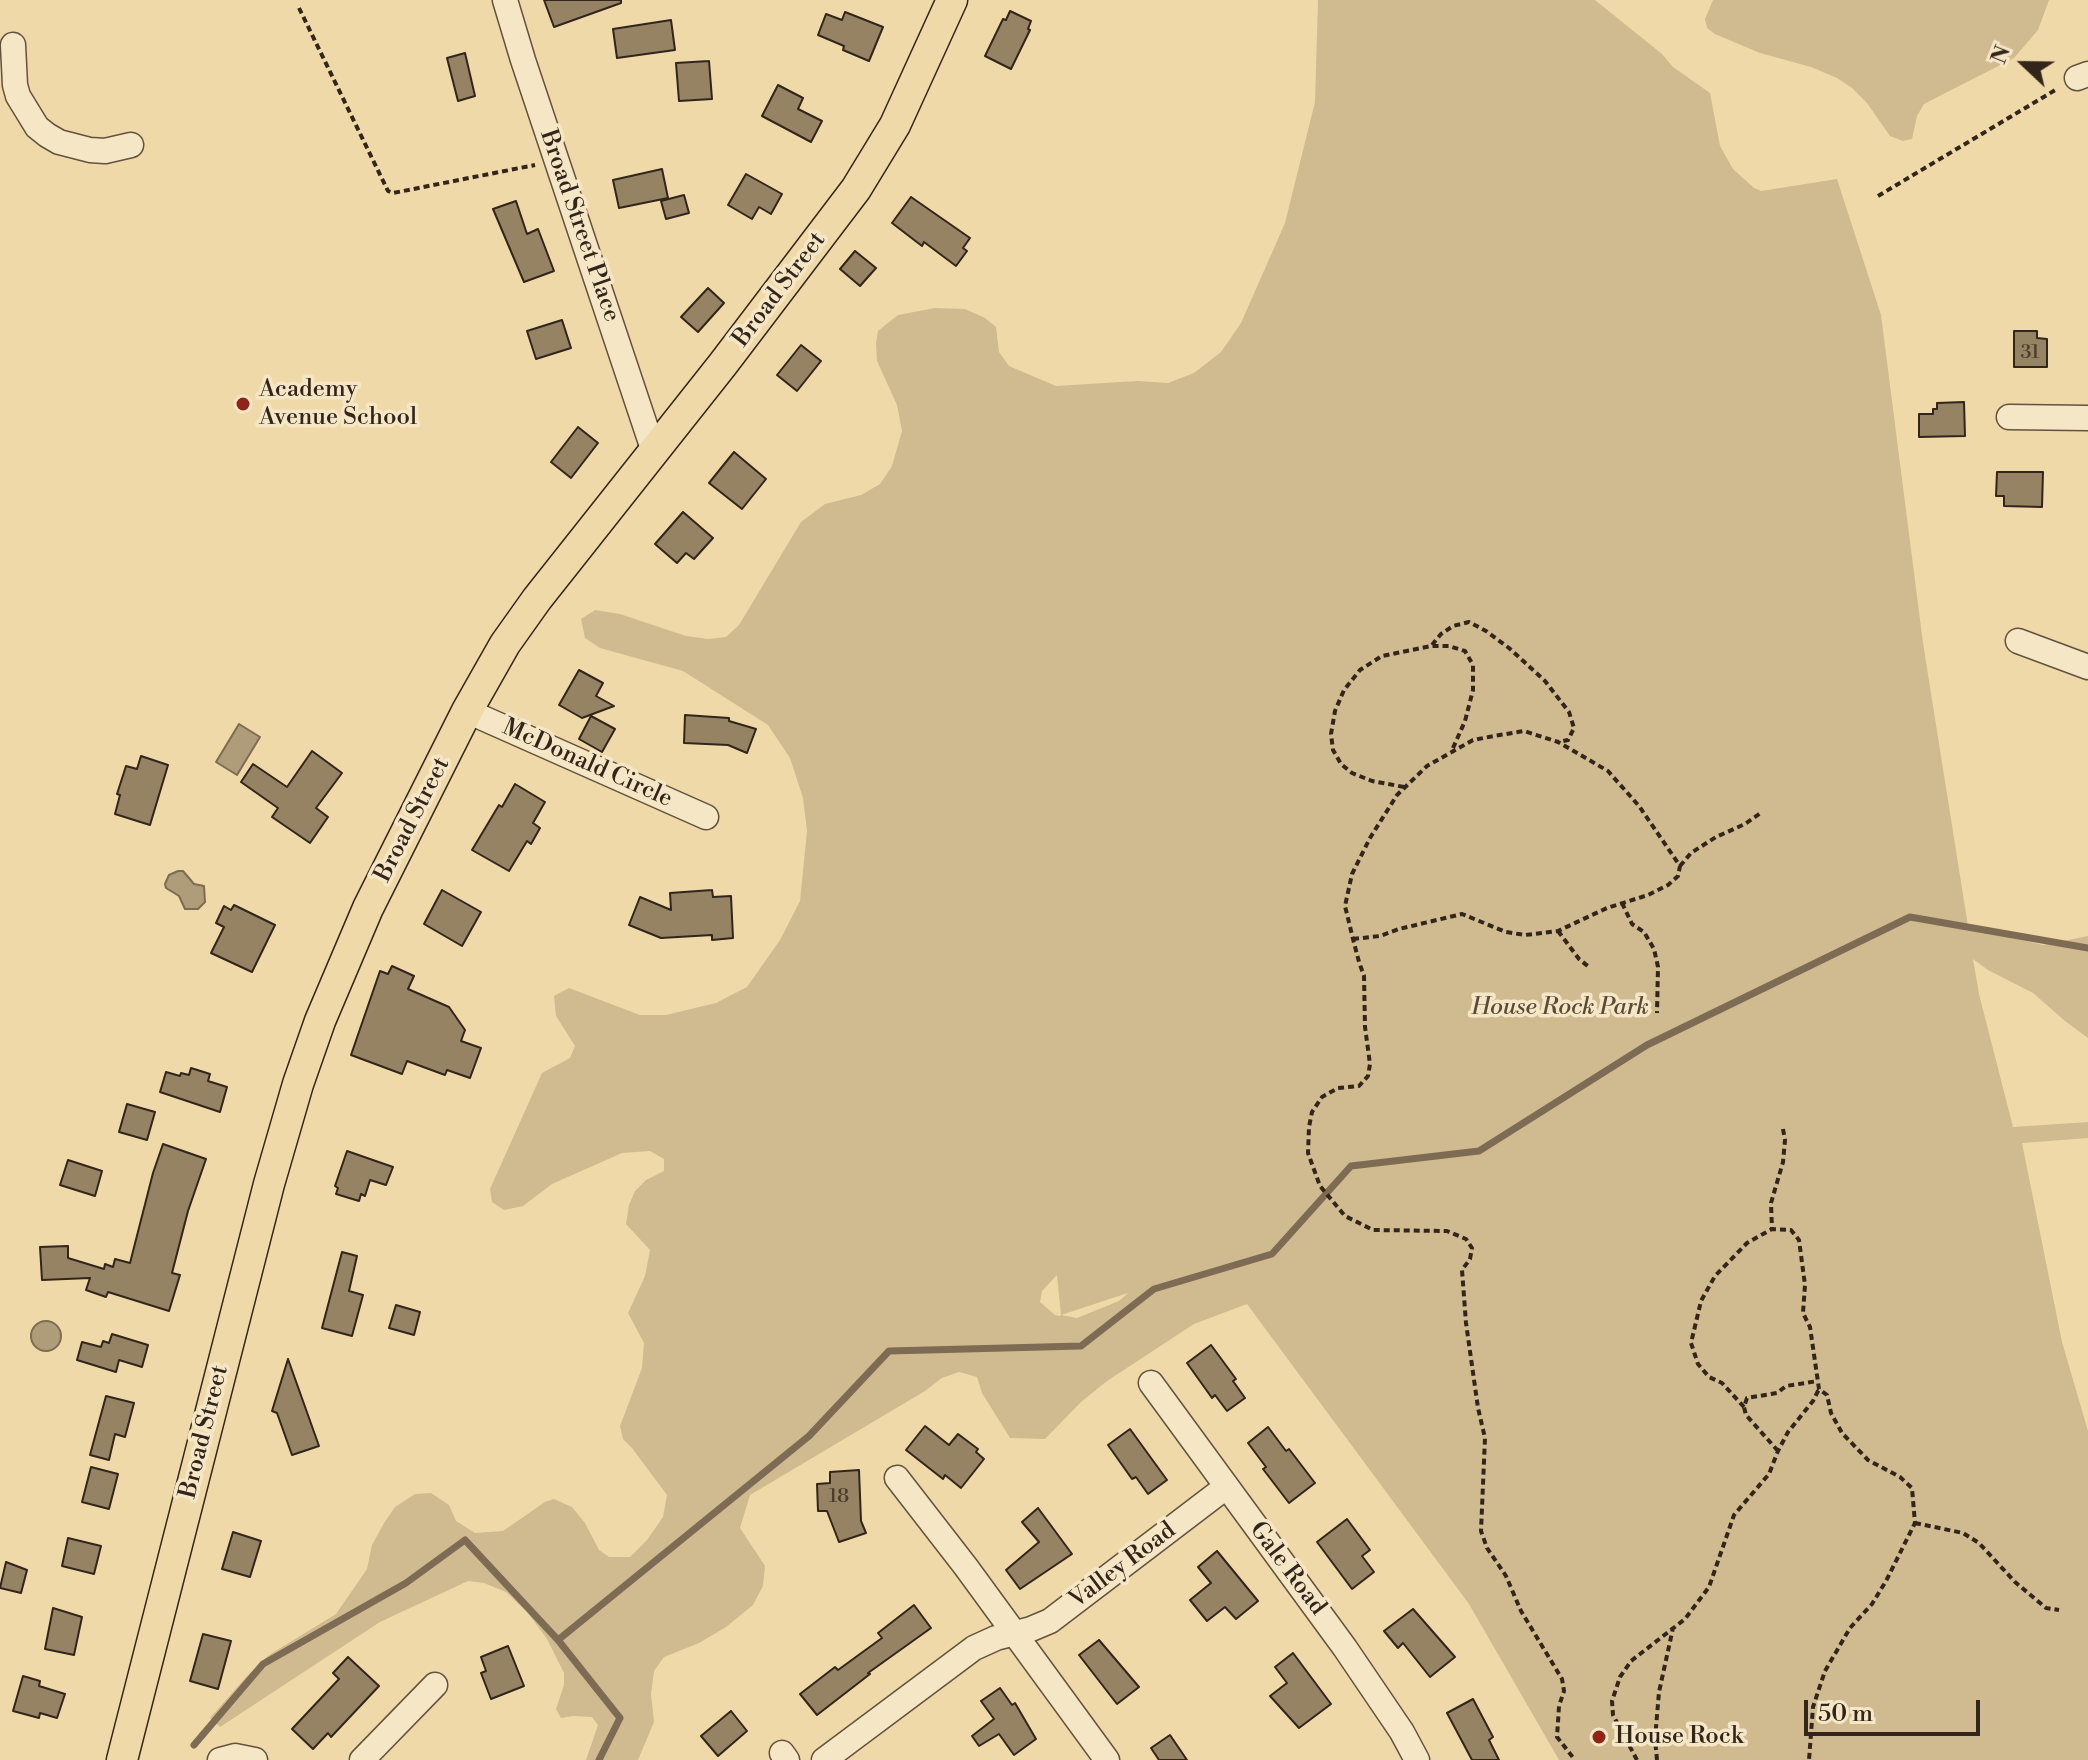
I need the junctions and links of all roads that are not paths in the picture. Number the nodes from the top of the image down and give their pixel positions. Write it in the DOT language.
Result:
graph roads {
  1 [pos="505,0"];
  2 [pos="952,0"];
  3 [pos="13,45"];
  4 [pos="131,145"];
  5 [pos="2009,417"];
  6 [pos="2088,418"];
  7 [pos="654,452"];
  8 [pos="2018,641"];
  9 [pos="2088,667"];
  10 [pos="467,711"];
  11 [pos="706,817"];
  12 [pos="1151,1383"];
  13 [pos="897,1478"];
  14 [pos="1226,1487"];
  15 [pos="1014,1632"];
  16 [pos="435,1685"];
  17 [pos="122,1760"];
  18 [pos="220,1760"];
  19 [pos="255,1760"];
  20 [pos="362,1760"];
  21 [pos="824,1760"];
  22 [pos="1107,1760"];
  23 [pos="1417,1760"];
  1 -- 7 [label="street, Broad Street Place"];
  2 -- 7 [label="main road, Broad Street"];
  3 -- 4 [label="street"];
  5 -- 6 [label="street"];
  7 -- 10 [label="main road, Broad Street"];
  8 -- 9 [label="street"];
  10 -- 11 [label="street, McDonald Circle"];
  10 -- 17 [label="main road, Broad Street"];
  12 -- 14 [label="street, Gale Road"];
  13 -- 15 [label="street"];
  14 -- 15 [label="street, Valley Road"];
  14 -- 23 [label="street, Gale Road"];
  15 -- 21 [label="street, Valley Road"];
  15 -- 22 [label="street"];
  16 -- 20 [label="street"];
  18 -- 19 [label="street"];
}
